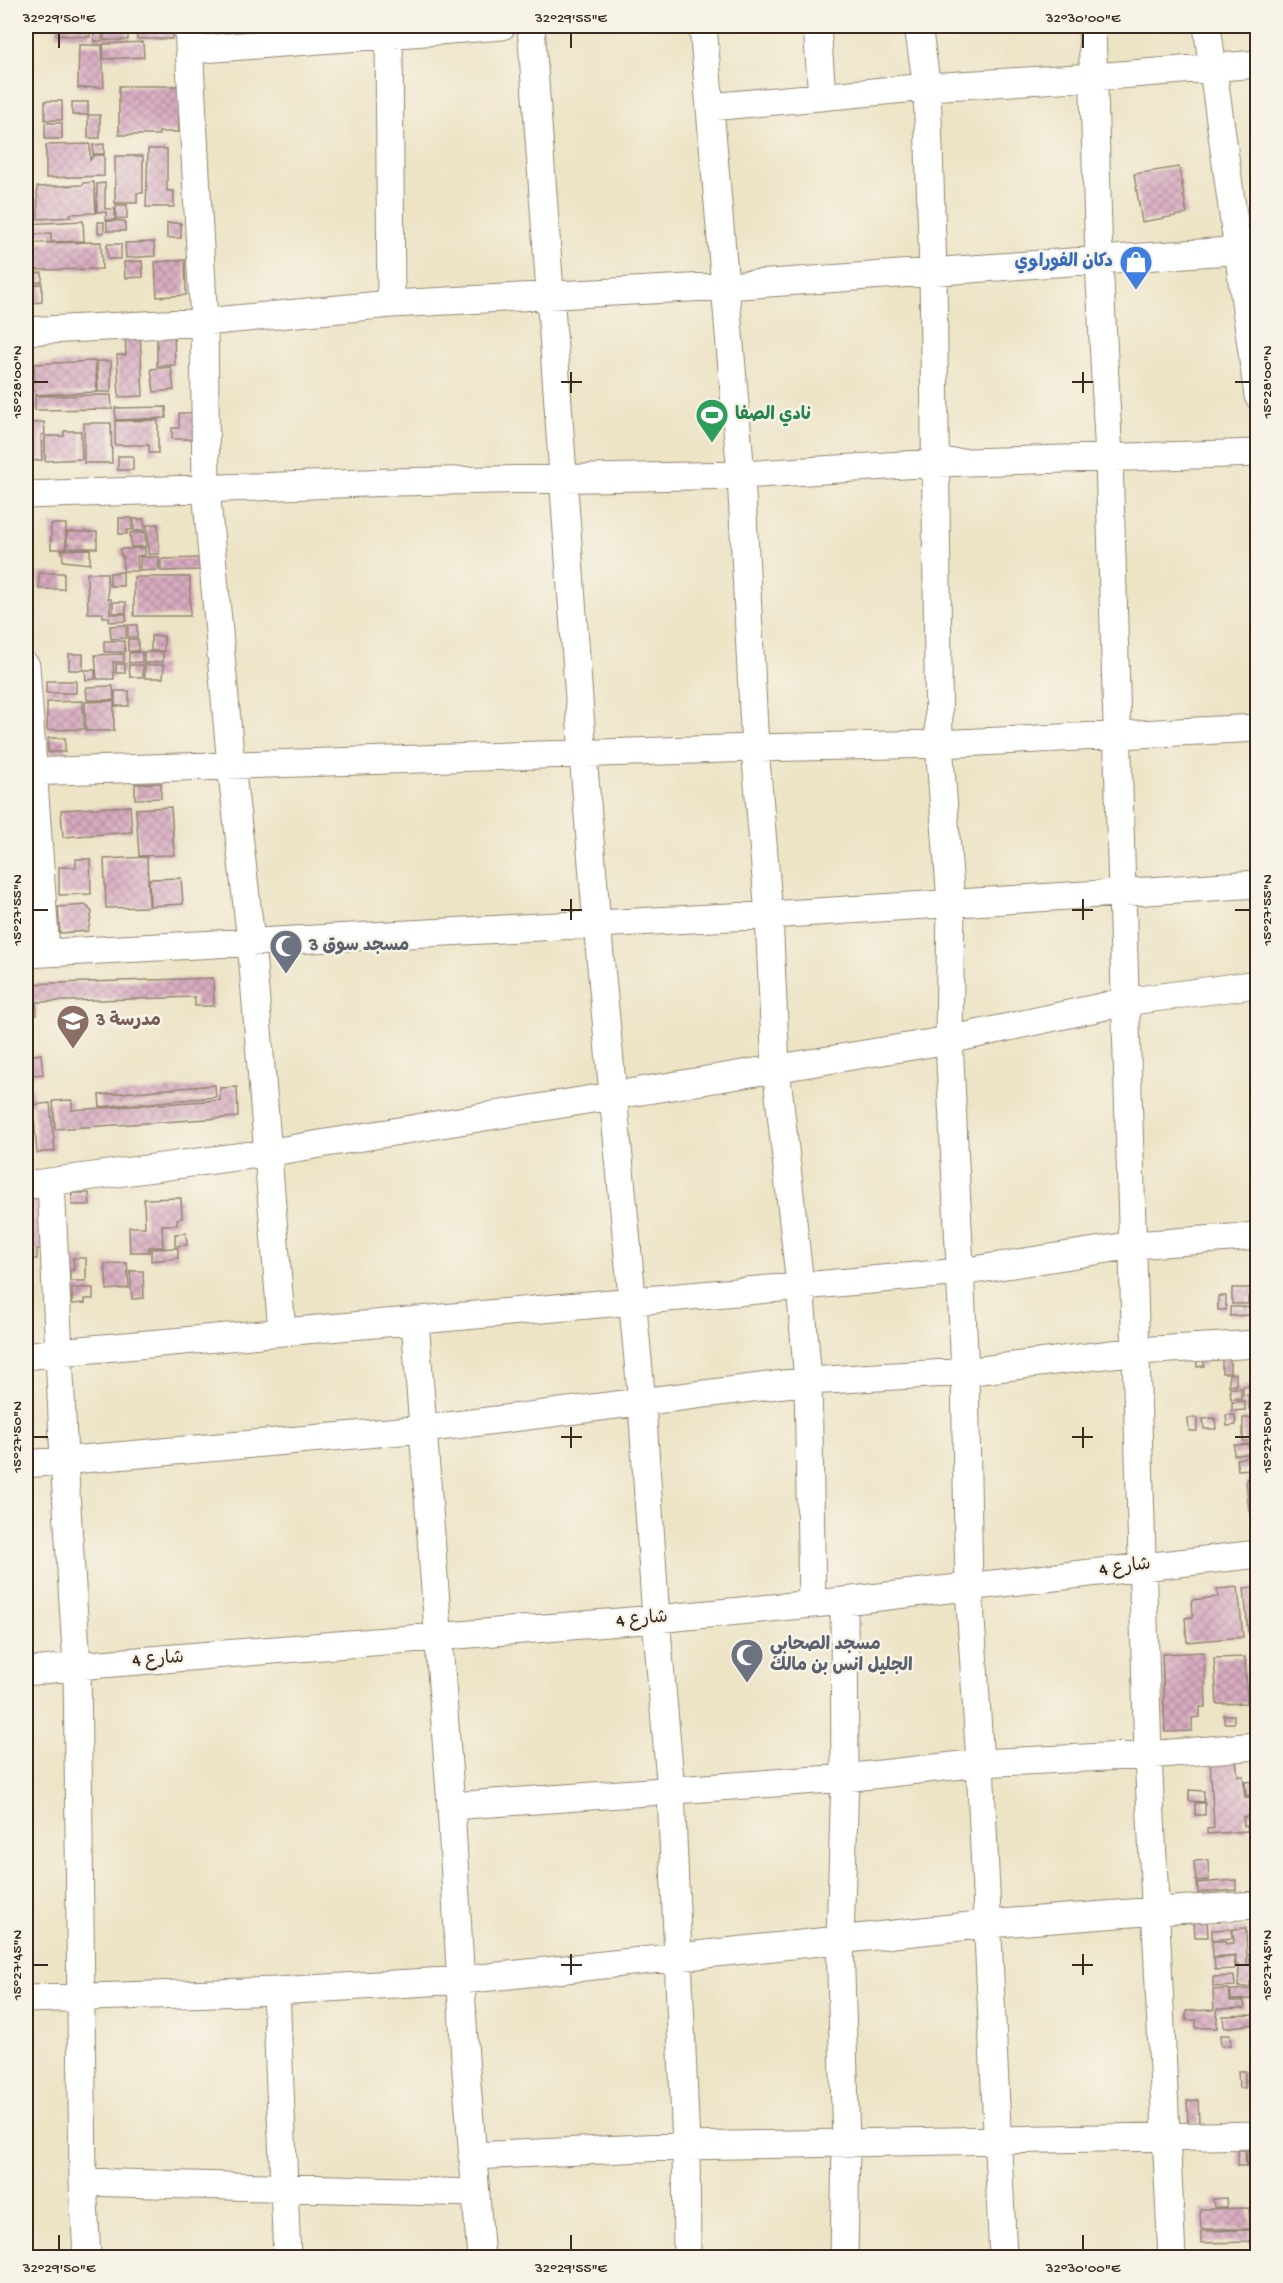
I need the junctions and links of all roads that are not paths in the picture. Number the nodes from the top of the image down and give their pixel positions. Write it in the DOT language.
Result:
graph roads {
  1 [pos="502,26"];
  2 [pos="531,26"];
  3 [pos="703,26"];
  4 [pos="817,26"];
  5 [pos="918,26"];
  6 [pos="1092,26"];
  7 [pos="1207,26"];
  8 [pos="470,27"];
  9 [pos="389,33"];
  10 [pos="189,38"];
  11 [pos="1257,64"];
  12 [pos="1212,67"];
  13 [pos="1094,77"];
  14 [pos="927,87"];
  15 [pos="822,97"];
  16 [pos="710,107"];
  17 [pos="1247,250"];
  18 [pos="1099,260"];
  19 [pos="933,271"];
  20 [pos="726,286"];
  21 [pos="549,296"];
  22 [pos="391,304"];
  23 [pos="204,322"];
  24 [pos="26,331"];
  25 [pos="1257,396"];
  26 [pos="1257,453"];
  27 [pos="1109,459"];
  28 [pos="936,462"];
  29 [pos="741,476"];
  30 [pos="565,480"];
  31 [pos="206,489"];
  32 [pos="26,495"];
  33 [pos="26,666"];
  34 [pos="1257,728"];
  35 [pos="1118,735"];
  36 [pos="939,744"];
  37 [pos="755,748"];
  38 [pos="583,755"];
  39 [pos="231,765"];
  40 [pos="29,772"];
  41 [pos="1257,884"];
  42 [pos="1121,892"];
  43 [pos="951,902"];
  44 [pos="769,915"];
  45 [pos="597,924"];
  46 [pos="251,941"];
  47 [pos="36,954"];
  48 [pos="1257,984"];
  49 [pos="1124,1002"];
  50 [pos="950,1040"];
  51 [pos="776,1068"];
  52 [pos="614,1094"];
  53 [pos="266,1153"];
  54 [pos="38,1183"];
  55 [pos="1257,1236"];
  56 [pos="1134,1245"];
  57 [pos="960,1272"];
  58 [pos="800,1285"];
  59 [pos="633,1300"];
  60 [pos="415,1320"];
  61 [pos="282,1332"];
  62 [pos="1257,1344"];
  63 [pos="1136,1351"];
  64 [pos="58,1352"];
  65 [pos="26,1356"];
  66 [pos="965,1372"];
  67 [pos="808,1382"];
  68 [pos="642,1403"];
  69 [pos="423,1429"];
  70 [pos="64,1461"];
  71 [pos="26,1464"];
  72 [pos="1257,1554"];
  73 [pos="1143,1566"];
  74 [pos="969,1587"];
  75 [pos="844,1601"];
  76 [pos="812,1603"];
  77 [pos="656,1619"];
  78 [pos="437,1637"];
  79 [pos="77,1666"];
  80 [pos="26,1672"];
  81 [pos="1257,1746"];
  82 [pos="1148,1755"];
  83 [pos="980,1763"];
  84 [pos="845,1778"];
  85 [pos="670,1791"];
  86 [pos="451,1806"];
  87 [pos="1257,1905"];
  88 [pos="1157,1911"];
  89 [pos="988,1924"];
  90 [pos="840,1939"];
  91 [pos="678,1957"];
  92 [pos="462,1980"];
  93 [pos="276,1991"];
  94 [pos="81,1998"];
  95 [pos="26,2000"];
  96 [pos="1257,2135"];
  97 [pos="1167,2137"];
  98 [pos="997,2142"];
  99 [pos="846,2144"];
  100 [pos="686,2146"];
  101 [pos="472,2156"];
  102 [pos="83,2182"];
  103 [pos="283,2188"];
  104 [pos="476,2193"];
  105 [pos="87,2258"];
  106 [pos="287,2258"];
  107 [pos="481,2258"];
  108 [pos="687,2258"];
  109 [pos="844,2258"];
  110 [pos="1003,2258"];
  111 [pos="1172,2258"];
  1 -- 8 [label="street"];
  2 -- 21 [label="street"];
  3 -- 16 [label="street"];
  4 -- 15 [label="street"];
  5 -- 14 [label="street"];
  6 -- 13 [label="street"];
  7 -- 12 [label="street"];
  8 -- 9 [label="street"];
  9 -- 10 [label="street"];
  9 -- 22 [label="street"];
  10 -- 23 [label="street"];
  11 -- 12 [label="street"];
  12 -- 13 [label="street"];
  12 -- 17 [label="street"];
  13 -- 14 [label="street"];
  13 -- 18 [label="street"];
  14 -- 15 [label="street"];
  14 -- 19 [label="street"];
  15 -- 16 [label="street"];
  16 -- 20 [label="street"];
  17 -- 18 [label="street"];
  17 -- 25 [label="street"];
  18 -- 19 [label="street"];
  18 -- 27 [label="street"];
  19 -- 20 [label="street"];
  19 -- 28 [label="street"];
  20 -- 21 [label="street"];
  20 -- 29 [label="street"];
  21 -- 22 [label="street"];
  21 -- 30 [label="street"];
  22 -- 23 [label="street"];
  23 -- 24 [label="street"];
  23 -- 31 [label="street"];
  26 -- 27 [label="street"];
  27 -- 28 [label="street"];
  27 -- 35 [label="street"];
  28 -- 29 [label="street"];
  28 -- 36 [label="street"];
  29 -- 30 [label="street"];
  29 -- 37 [label="street"];
  30 -- 31 [label="street"];
  30 -- 38 [label="street"];
  31 -- 32 [label="street"];
  31 -- 39 [label="street"];
  33 -- 40 [label="street"];
  34 -- 35 [label="street"];
  35 -- 36 [label="street"];
  35 -- 42 [label="street"];
  36 -- 37 [label="street"];
  36 -- 43 [label="street"];
  37 -- 38 [label="street"];
  37 -- 44 [label="street"];
  38 -- 39 [label="street"];
  38 -- 45 [label="street"];
  39 -- 40 [label="street"];
  39 -- 46 [label="street"];
  40 -- 47 [label="street"];
  41 -- 42 [label="street"];
  42 -- 43 [label="street"];
  42 -- 49 [label="street"];
  43 -- 44 [label="street"];
  43 -- 50 [label="street"];
  44 -- 45 [label="street"];
  44 -- 51 [label="street"];
  45 -- 46 [label="street"];
  45 -- 52 [label="street"];
  46 -- 47 [label="street"];
  46 -- 53 [label="street"];
  48 -- 49 [label="street"];
  49 -- 50 [label="street"];
  49 -- 56 [label="street"];
  50 -- 51 [label="street"];
  50 -- 57 [label="street"];
  51 -- 52 [label="street"];
  51 -- 58 [label="street"];
  52 -- 53 [label="street"];
  52 -- 59 [label="street"];
  53 -- 54 [label="street"];
  53 -- 61 [label="street"];
  54 -- 64 [label="street"];
  55 -- 56 [label="street"];
  56 -- 57 [label="street"];
  56 -- 63 [label="street"];
  57 -- 58 [label="street"];
  57 -- 66 [label="street"];
  58 -- 59 [label="street"];
  58 -- 67 [label="street"];
  59 -- 60 [label="street"];
  59 -- 68 [label="street"];
  60 -- 61 [label="street"];
  60 -- 69 [label="street"];
  61 -- 64 [label="street"];
  62 -- 63 [label="street"];
  63 -- 66 [label="street"];
  63 -- 73 [label="street"];
  64 -- 65 [label="street"];
  64 -- 70 [label="street"];
  66 -- 67 [label="street"];
  66 -- 74 [label="street"];
  67 -- 68 [label="street"];
  67 -- 76 [label="street"];
  68 -- 69 [label="street"];
  68 -- 77 [label="street"];
  69 -- 70 [label="street"];
  69 -- 78 [label="street"];
  70 -- 71 [label="street"];
  70 -- 79 [label="street"];
  72 -- 73 [label="street, شارع 4"];
  73 -- 74 [label="street, شارع 4"];
  73 -- 82 [label="street"];
  74 -- 75 [label="street, شارع 4"];
  74 -- 83 [label="street"];
  75 -- 76 [label="street, شارع 4"];
  75 -- 84 [label="street"];
  76 -- 77 [label="street, شارع 4"];
  77 -- 78 [label="street, شارع 4"];
  77 -- 85 [label="street"];
  78 -- 79 [label="street, شارع 4"];
  78 -- 86 [label="street"];
  79 -- 80 [label="street, شارع 4"];
  79 -- 94 [label="street"];
  81 -- 82 [label="street"];
  82 -- 83 [label="street"];
  82 -- 88 [label="street"];
  83 -- 84 [label="street"];
  83 -- 89 [label="street"];
  84 -- 85 [label="street"];
  84 -- 90 [label="street"];
  85 -- 86 [label="street"];
  85 -- 91 [label="street"];
  86 -- 92 [label="street"];
  87 -- 88 [label="street"];
  88 -- 89 [label="street"];
  88 -- 97 [label="street"];
  89 -- 90 [label="street"];
  89 -- 98 [label="street"];
  90 -- 91 [label="street"];
  90 -- 99 [label="street"];
  91 -- 92 [label="street"];
  91 -- 100 [label="street"];
  92 -- 93 [label="street"];
  92 -- 101 [label="street"];
  93 -- 94 [label="street"];
  93 -- 103 [label="street"];
  94 -- 95 [label="street"];
  94 -- 102 [label="street"];
  96 -- 97 [label="street"];
  97 -- 98 [label="street"];
  97 -- 111 [label="street"];
  98 -- 99 [label="street"];
  98 -- 110 [label="street"];
  99 -- 100 [label="street"];
  99 -- 109 [label="street"];
  100 -- 101 [label="street"];
  100 -- 108 [label="street"];
  101 -- 104 [label="street"];
  102 -- 103 [label="street"];
  102 -- 105 [label="street"];
  103 -- 104 [label="street"];
  103 -- 106 [label="street"];
  104 -- 107 [label="street"];
}
